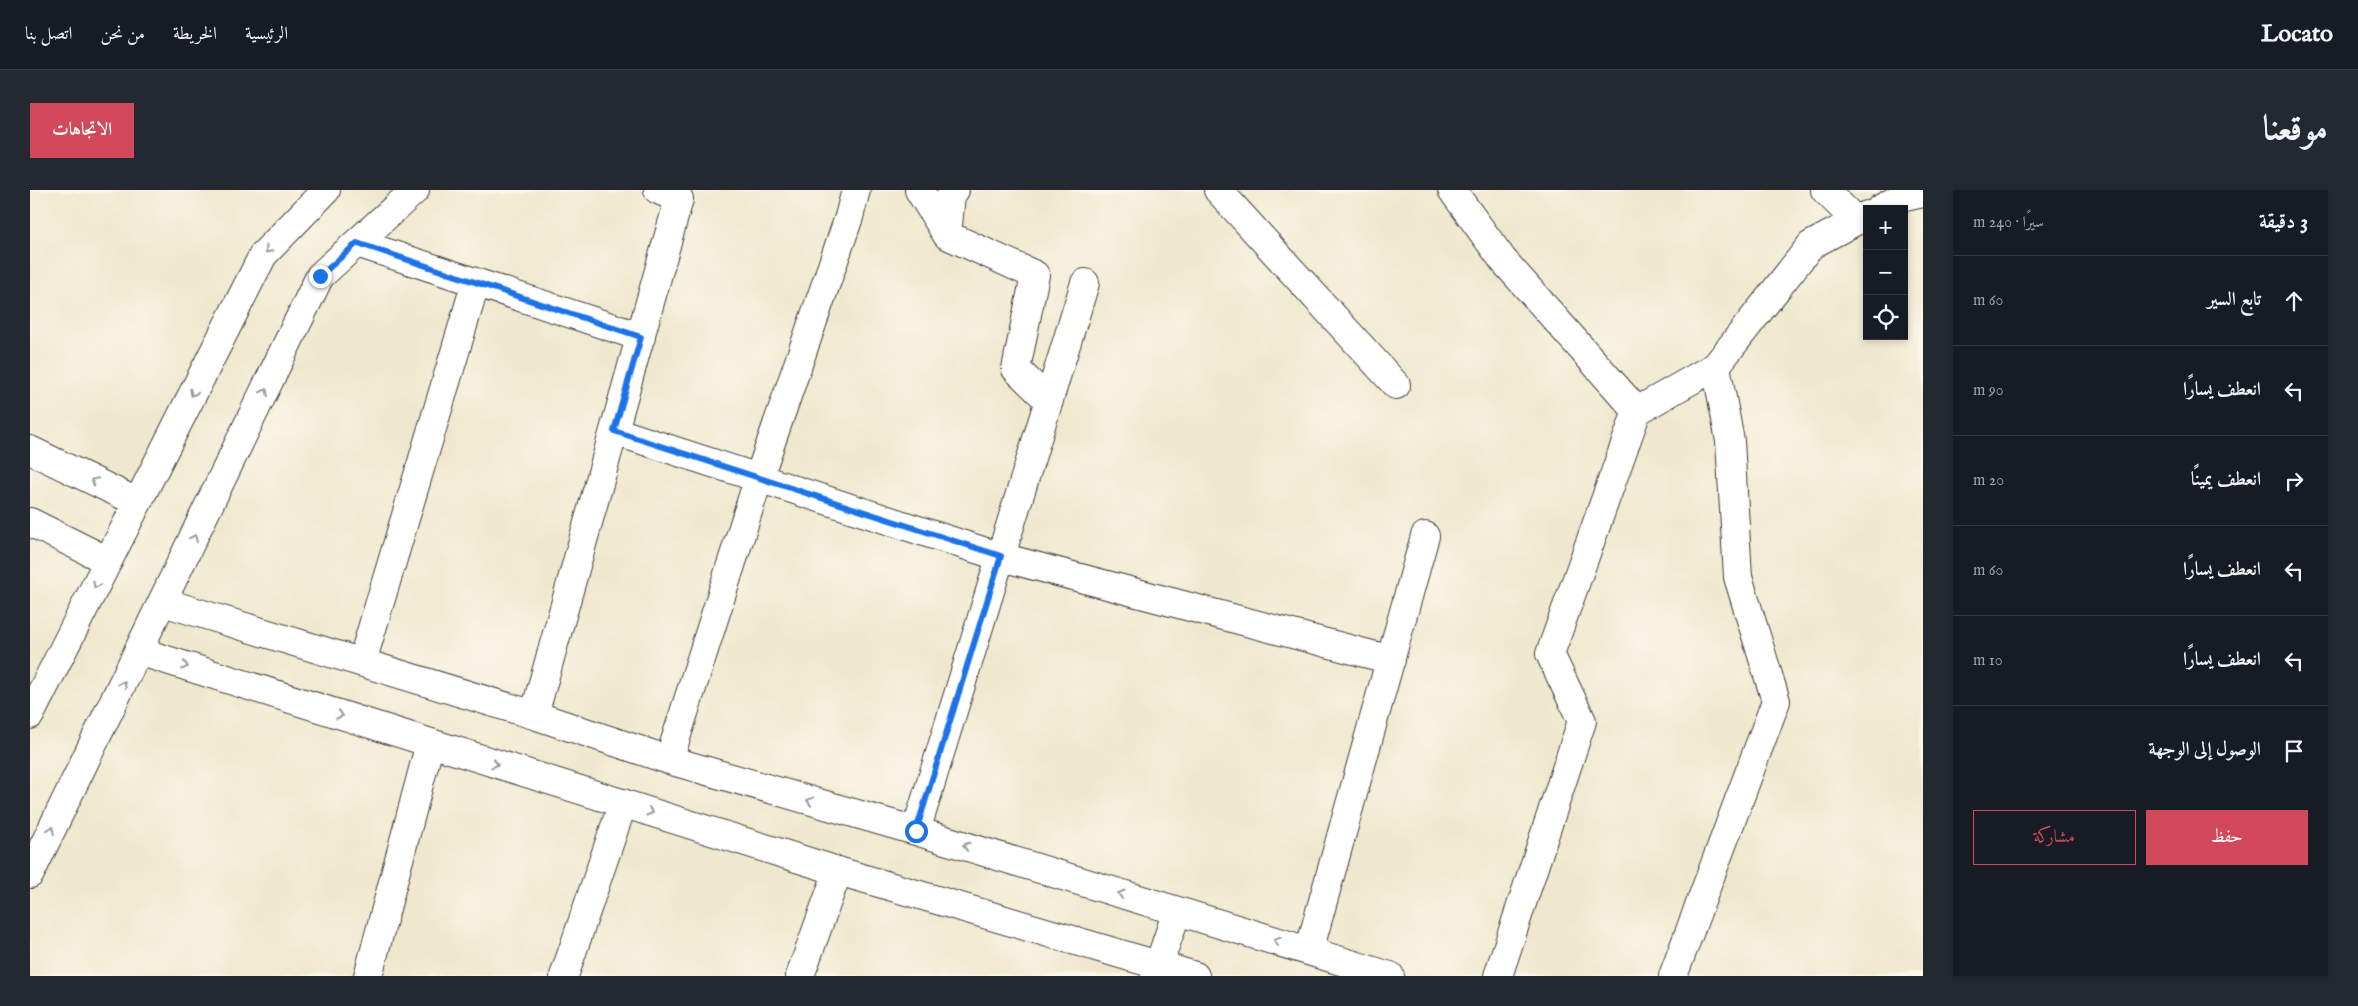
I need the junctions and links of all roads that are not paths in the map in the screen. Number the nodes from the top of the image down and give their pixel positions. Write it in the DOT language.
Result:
graph roads {
  1 [pos="308,190"];
  2 [pos="326,190"];
  3 [pos="416,190"];
  4 [pos="658,190"];
  5 [pos="856,190"];
  6 [pos="919,190"];
  7 [pos="955,190"];
  8 [pos="1218,190"];
  9 [pos="1452,190"];
  10 [pos="1825,190"];
  11 [pos="1923,193"];
  12 [pos="1887,205"];
  13 [pos="1863,212"];
  14 [pos="1863,218"];
  15 [pos="291,226"];
  16 [pos="947,235"];
  17 [pos="357,243"];
  18 [pos="476,282"];
  19 [pos="1085,283"];
  20 [pos="641,337"];
  21 [pos="1716,366"];
  22 [pos="1396,385"];
  23 [pos="1049,400"];
  24 [pos="1638,411"];
  25 [pos="614,431"];
  26 [pos="30,450"];
  27 [pos="759,476"];
  28 [pos="137,502"];
  29 [pos="30,522"];
  30 [pos="1426,536"];
  31 [pos="1001,556"];
  32 [pos="108,561"];
  33 [pos="163,602"];
  34 [pos="138,651"];
  35 [pos="1391,660"];
  36 [pos="362,662"];
  37 [pos="30,715"];
  38 [pos="534,715"];
  39 [pos="430,743"];
  40 [pos="669,760"];
  41 [pos="623,804"];
  42 [pos="916,831"];
  43 [pos="838,871"];
  44 [pos="30,874"];
  45 [pos="1177,911"];
  46 [pos="1309,951"];
  47 [pos="1157,971"];
  48 [pos="368,976"];
  49 [pos="564,976"];
  50 [pos="800,976"];
  51 [pos="1195,976"];
  52 [pos="1390,976"];
  53 [pos="1498,976"];
  54 [pos="1673,976"];
  1 -- 15 [label="street"];
  2 -- 15 [label="street"];
  3 -- 17 [label="street"];
  4 -- 20 [label="street"];
  5 -- 27 [label="street"];
  6 -- 16 [label="street"];
  7 -- 16 [label="street"];
  8 -- 22 [label="street"];
  9 -- 24 [label="street"];
  10 -- 13 [label="street"];
  11 -- 12 [label="street"];
  14 -- 21 [label="street"];
  15 -- 28 [label="street, one-way"];
  16 -- 23 [label="street"];
  17 -- 18 [label="street"];
  33 -- 17 [label="street, one-way"];
  18 -- 20 [label="street"];
  18 -- 36 [label="street"];
  19 -- 23 [label="street"];
  20 -- 25 [label="street"];
  21 -- 24 [label="street"];
  21 -- 54 [label="street"];
  23 -- 31 [label="street"];
  24 -- 53 [label="street"];
  25 -- 27 [label="street"];
  25 -- 38 [label="street"];
  28 -- 26 [label="street, one-way"];
  27 -- 31 [label="street"];
  27 -- 40 [label="street"];
  28 -- 32 [label="street"];
  29 -- 32 [label="street"];
  30 -- 35 [label="street"];
  31 -- 35 [label="street"];
  31 -- 42 [label="street"];
  32 -- 37 [label="street, one-way"];
  33 -- 34 [label="street"];
  33 -- 36 [label="street"];
  34 -- 39 [label="street, one-way"];
  44 -- 34 [label="street, one-way"];
  35 -- 46 [label="street"];
  36 -- 38 [label="street"];
  38 -- 40 [label="street"];
  39 -- 41 [label="street, one-way"];
  39 -- 48 [label="street"];
  42 -- 40 [label="street, one-way"];
  41 -- 43 [label="street, one-way"];
  41 -- 49 [label="street"];
  45 -- 42 [label="street, one-way"];
  43 -- 47 [label="street"];
  43 -- 50 [label="street"];
  46 -- 45 [label="street, one-way"];
  45 -- 47 [label="street"];
  46 -- 52 [label="street"];
  47 -- 51 [label="street"];
}
